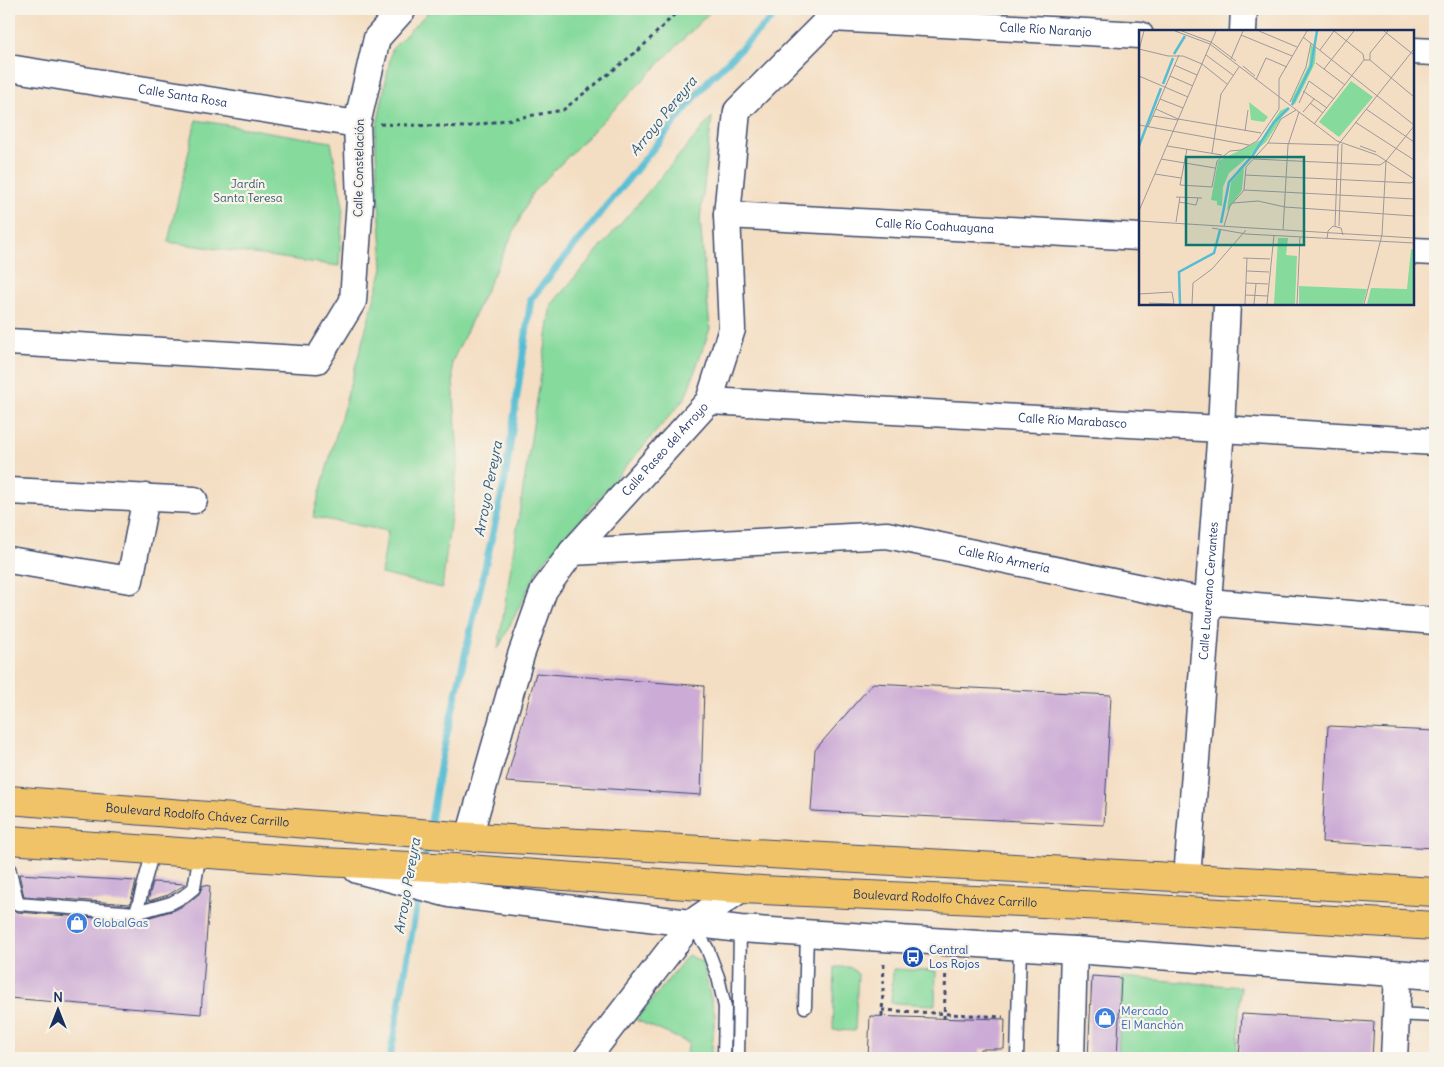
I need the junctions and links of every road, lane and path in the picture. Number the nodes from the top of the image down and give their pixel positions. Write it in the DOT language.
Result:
graph roads {
  1 [pos="403,9"];
  2 [pos="680,9"];
  3 [pos="1244,9"];
  4 [pos="835,13"];
  5 [pos="1243,30"];
  6 [pos="1139,35"];
  7 [pos="1414,51"];
  8 [pos="1435,52"];
  9 [pos="9,68"];
  10 [pos="357,124"];
  11 [pos="727,215"];
  12 [pos="1139,237"];
  13 [pos="1414,251"];
  14 [pos="1435,252"];
  15 [pos="1227,305"];
  16 [pos="9,342"];
  17 [pos="709,401"];
  18 [pos="1221,429"];
  19 [pos="1435,442"];
  20 [pos="9,491"];
  21 [pos="146,497"];
  22 [pos="194,500"];
  23 [pos="572,552"];
  24 [pos="9,560"];
  25 [pos="1208,602"];
  26 [pos="1435,621"];
  27 [pos="9,800"];
  28 [pos="463,836"];
  29 [pos="9,840"];
  30 [pos="153,851"];
  31 [pos="742,852"];
  32 [pos="200,853"];
  33 [pos="9,868"];
  34 [pos="1187,878"];
  35 [pos="452,881"];
  36 [pos="741,889"];
  37 [pos="1435,892"];
  38 [pos="136,912"];
  39 [pos="691,923"];
  40 [pos="1435,926"];
  41 [pos="740,929"];
  42 [pos="807,939"];
  43 [pos="1020,947"];
  44 [pos="1074,961"];
  45 [pos="884,963"];
  46 [pos="946,966"];
  47 [pos="1398,974"];
  48 [pos="1435,976"];
  49 [pos="805,1007"];
  50 [pos="882,1010"];
  51 [pos="944,1013"];
  52 [pos="1396,1014"];
  53 [pos="882,1016"];
  54 [pos="1435,1016"];
  55 [pos="1018,1018"];
  56 [pos="944,1019"];
  57 [pos="587,1058"];
  58 [pos="724,1058"];
  59 [pos="738,1058"];
  60 [pos="1017,1058"];
  61 [pos="1060,1058"];
  62 [pos="1071,1058"];
  63 [pos="1394,1058"];
  1 -- 10 [label="street, Calle Constelación"];
  2 -- 10 [label="path"];
  3 -- 5 [label="street"];
  4 -- 6 [label="street, Calle Río Naranjo"];
  4 -- 11 [label="street, Calle Paseo del Arroyo"];
  7 -- 8 [label="street"];
  9 -- 10 [label="street, Calle Santa Rosa"];
  10 -- 16 [label="street, Calle Constelación"];
  11 -- 12 [label="street, Calle Río Coahuayana"];
  11 -- 17 [label="street, Calle Paseo del Arroyo"];
  13 -- 14 [label="street"];
  15 -- 18 [label="street, Calle Laureano Cervantes"];
  17 -- 18 [label="street, Calle Río Marabasco"];
  17 -- 23 [label="street, Calle Paseo del Arroyo"];
  18 -- 19 [label="street, Calle Río Marabasco"];
  18 -- 25 [label="street, Calle Laureano Cervantes"];
  20 -- 21 [label="street"];
  21 -- 22 [label="street"];
  21 -- 24 [label="street"];
  23 -- 25 [label="street, Calle Río Armería"];
  23 -- 28 [label="street, Calle Paseo del Arroyo"];
  25 -- 26 [label="street, Calle Río Armería"];
  25 -- 34 [label="street, Calle Laureano Cervantes"];
  27 -- 28 [label="main road, Boulevard Rodolfo Chávez Carrillo"];
  28 -- 31 [label="main road"];
  29 -- 30 [label="main road"];
  30 -- 32 [label="main road"];
  30 -- 38 [label="lane"];
  31 -- 34 [label="main road"];
  31 -- 36 [label="street"];
  32 -- 35 [label="main road, Boulevard Rodolfo Chávez Carrillo"];
  32 -- 38 [label="lane"];
  33 -- 38 [label="lane"];
  34 -- 37 [label="main road"];
  35 -- 36 [label="main road, Boulevard Rodolfo Chávez Carrillo"];
  35 -- 39 [label="street"];
  36 -- 39 [label="street"];
  36 -- 40 [label="main road, Boulevard Rodolfo Chávez Carrillo"];
  36 -- 41 [label="street"];
  39 -- 41 [label="street"];
  39 -- 57 [label="street"];
  39 -- 58 [label="lane"];
  41 -- 42 [label="street"];
  41 -- 59 [label="lane"];
  42 -- 43 [label="street"];
  42 -- 49 [label="lane"];
  43 -- 44 [label="street"];
  43 -- 55 [label="lane"];
  44 -- 47 [label="street"];
  44 -- 61 [label="lane"];
  44 -- 62 [label="street"];
  45 -- 50 [label="path"];
  46 -- 51 [label="path"];
  47 -- 48 [label="street"];
  47 -- 52 [label="street"];
  50 -- 51 [label="path"];
  50 -- 53 [label="path"];
  51 -- 55 [label="path"];
  51 -- 56 [label="path"];
  52 -- 54 [label="lane"];
  52 -- 63 [label="street"];
  55 -- 60 [label="lane"];
}
